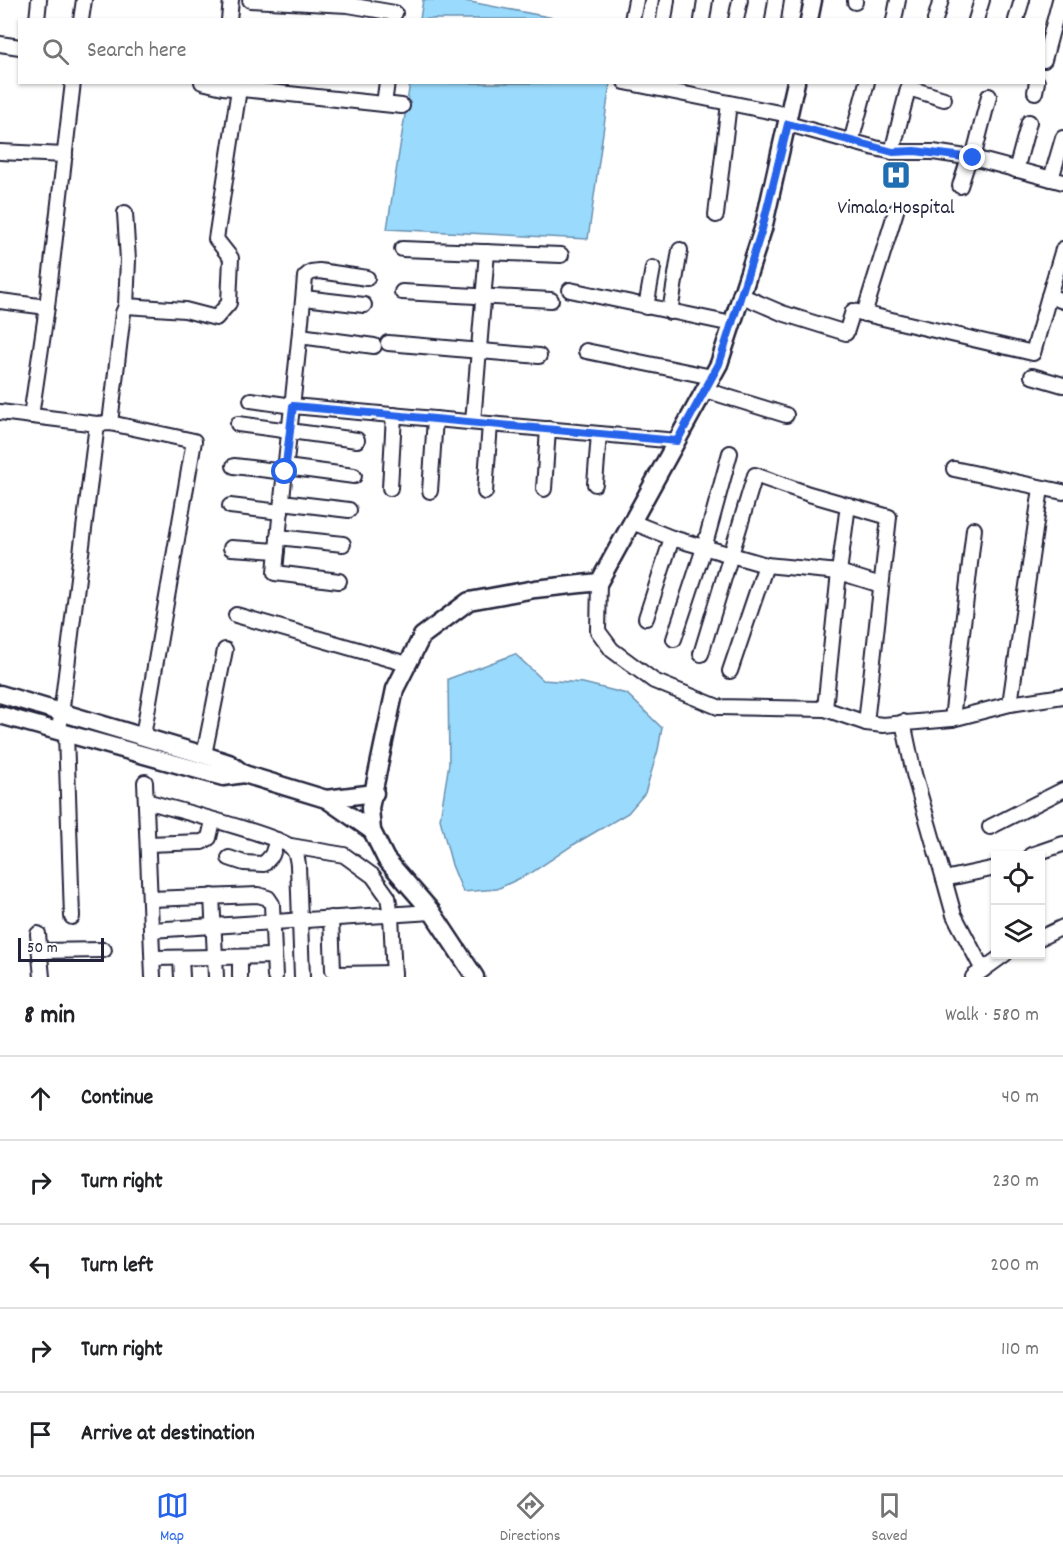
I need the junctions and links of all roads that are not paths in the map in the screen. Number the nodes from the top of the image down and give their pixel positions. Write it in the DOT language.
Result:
graph roads {
  1 [pos="39,0"];
  2 [pos="84,0"];
  3 [pos="231,0"];
  4 [pos="250,0"];
  5 [pos="636,0"];
  6 [pos="667,0"];
  7 [pos="705,0"];
  8 [pos="740,0"];
  9 [pos="776,0"];
  10 [pos="813,0"];
  11 [pos="898,0"];
  12 [pos="940,0"];
  13 [pos="982,0"];
  14 [pos="1022,0"];
  15 [pos="1060,0"];
  16 [pos="395,11"];
  17 [pos="37,18"];
  18 [pos="81,18"];
  19 [pos="229,18"];
  20 [pos="632,18"];
  21 [pos="664,18"];
  22 [pos="702,18"];
  23 [pos="736,18"];
  24 [pos="772,18"];
  25 [pos="809,18"];
  26 [pos="894,18"];
  27 [pos="936,18"];
  28 [pos="977,18"];
  29 [pos="1017,18"];
  30 [pos="0,44"];
  31 [pos="18,47"];
  32 [pos="1045,56"];
  33 [pos="73,84"];
  34 [pos="387,84"];
  35 [pos="635,84"];
  36 [pos="796,84"];
  37 [pos="866,84"];
  38 [pos="223,85"];
  39 [pos="239,89"];
  40 [pos="989,96"];
  41 [pos="944,99"];
  42 [pos="729,103"];
  43 [pos="384,104"];
  44 [pos="402,106"];
  45 [pos="789,120"];
  46 [pos="1029,122"];
  47 [pos="1063,138"];
  48 [pos="851,142"];
  49 [pos="0,152"];
  50 [pos="892,152"];
  51 [pos="65,155"];
  52 [pos="971,158"];
  53 [pos="1016,170"];
  54 [pos="1057,180"];
  55 [pos="960,186"];
  56 [pos="896,211"];
  57 [pos="125,213"];
  58 [pos="716,215"];
  59 [pos="402,249"];
  60 [pos="1063,249"];
  61 [pos="680,250"];
  62 [pos="487,252"];
  63 [pos="561,255"];
  64 [pos="653,268"];
  65 [pos="367,278"];
  66 [pos="570,290"];
  67 [pos="402,292"];
  68 [pos="484,295"];
  69 [pos="740,295"];
  70 [pos="1049,296"];
  71 [pos="304,297"];
  72 [pos="551,300"];
  73 [pos="0,301"];
  74 [pos="1063,301"];
  75 [pos="364,305"];
  76 [pos="126,306"];
  77 [pos="47,307"];
  78 [pos="646,307"];
  79 [pos="670,312"];
  80 [pos="864,314"];
  81 [pos="732,324"];
  82 [pos="300,336"];
  83 [pos="479,351"];
  84 [pos="586,351"];
  85 [pos="539,356"];
  86 [pos="1032,376"];
  87 [pos="708,384"];
  88 [pos="1063,385"];
  89 [pos="250,400"];
  90 [pos="293,406"];
  91 [pos="0,412"];
  92 [pos="394,415"];
  93 [pos="786,415"];
  94 [pos="31,416"];
  95 [pos="435,419"];
  96 [pos="473,422"];
  97 [pos="104,423"];
  98 [pos="238,424"];
  99 [pos="490,424"];
  100 [pos="548,429"];
  101 [pos="290,431"];
  102 [pos="599,434"];
  103 [pos="357,440"];
  104 [pos="677,441"];
  105 [pos="730,453"];
  106 [pos="234,466"];
  107 [pos="954,469"];
  108 [pos="286,470"];
  109 [pos="354,476"];
  110 [pos="595,484"];
  111 [pos="390,488"];
  112 [pos="1041,488"];
  113 [pos="544,489"];
  114 [pos="430,491"];
  115 [pos="485,492"];
  116 [pos="1063,492"];
  117 [pos="848,505"];
  118 [pos="230,506"];
  119 [pos="281,507"];
  120 [pos="349,510"];
  121 [pos="632,522"];
  122 [pos="974,529"];
  123 [pos="278,537"];
  124 [pos="672,538"];
  125 [pos="343,544"];
  126 [pos="231,548"];
  127 [pos="704,548"];
  128 [pos="277,551"];
  129 [pos="731,554"];
  130 [pos="766,565"];
  131 [pos="839,572"];
  132 [pos="339,581"];
  133 [pos="599,582"];
  134 [pos="881,585"];
  135 [pos="236,615"];
  136 [pos="646,618"];
  137 [pos="674,639"];
  138 [pos="225,650"];
  139 [pos="701,654"];
  140 [pos="408,664"];
  141 [pos="730,671"];
  142 [pos="0,694"];
  143 [pos="1063,696"];
  144 [pos="1010,704"];
  145 [pos="825,710"];
  146 [pos="62,711"];
  147 [pos="0,715"];
  148 [pos="952,719"];
  149 [pos="903,722"];
  150 [pos="866,723"];
  151 [pos="62,732"];
  152 [pos="143,736"];
  153 [pos="204,755"];
  154 [pos="244,774"];
  155 [pos="145,782"];
  156 [pos="1063,790"];
  157 [pos="375,793"];
  158 [pos="326,799"];
  159 [pos="146,801"];
  160 [pos="213,820"];
  161 [pos="990,826"];
  162 [pos="372,831"];
  163 [pos="277,840"];
  164 [pos="148,844"];
  165 [pos="1063,844"];
  166 [pos="291,846"];
  167 [pos="1043,851"];
  168 [pos="230,858"];
  169 [pos="991,869"];
  170 [pos="944,879"];
  171 [pos="212,896"];
  172 [pos="150,899"];
  173 [pos="432,912"];
  174 [pos="391,915"];
  175 [pos="72,917"];
  176 [pos="331,918"];
  177 [pos="300,921"];
  178 [pos="273,922"];
  179 [pos="213,926"];
  180 [pos="1063,927"];
  181 [pos="151,930"];
  182 [pos="38,933"];
  183 [pos="1045,936"];
  184 [pos="104,950"];
  185 [pos="40,951"];
  186 [pos="274,956"];
  187 [pos="215,957"];
  188 [pos="240,957"];
  189 [pos="153,958"];
  190 [pos="182,958"];
  191 [pos="998,959"];
  192 [pos="978,973"];
  193 [pos="394,975"];
  194 [pos="359,976"];
  195 [pos="42,977"];
  196 [pos="153,977"];
  197 [pos="182,977"];
  198 [pos="216,977"];
  199 [pos="240,977"];
  200 [pos="275,977"];
  201 [pos="302,977"];
  202 [pos="475,977"];
  1 -- 17 [label="street"];
  2 -- 18 [label="street"];
  3 -- 19 [label="street"];
  4 -- 16 [label="street"];
  5 -- 20 [label="street"];
  6 -- 21 [label="street"];
  7 -- 22 [label="street"];
  8 -- 23 [label="street"];
  9 -- 24 [label="street"];
  10 -- 25 [label="street"];
  11 -- 26 [label="street"];
  12 -- 27 [label="street"];
  13 -- 28 [label="street"];
  14 -- 29 [label="street"];
  15 -- 32 [label="street"];
  30 -- 31 [label="street"];
  33 -- 51 [label="street"];
  34 -- 43 [label="street"];
  35 -- 42 [label="street"];
  36 -- 45 [label="street"];
  37 -- 48 [label="street"];
  38 -- 39 [label="street"];
  39 -- 43 [label="street"];
  39 -- 76 [label="street"];
  40 -- 52 [label="street"];
  41 -- 50 [label="street"];
  42 -- 45 [label="street"];
  42 -- 58 [label="street"];
  43 -- 44 [label="street"];
  45 -- 48 [label="street"];
  45 -- 69 [label="street"];
  46 -- 53 [label="street"];
  47 -- 54 [label="street"];
  48 -- 50 [label="street"];
  49 -- 51 [label="street"];
  50 -- 52 [label="street"];
  51 -- 77 [label="street"];
  52 -- 53 [label="street"];
  52 -- 55 [label="street"];
  53 -- 54 [label="street"];
  56 -- 80 [label="street"];
  57 -- 76 [label="street"];
  59 -- 62 [label="street"];
  60 -- 70 [label="street"];
  61 -- 79 [label="street"];
  62 -- 63 [label="street"];
  62 -- 68 [label="street"];
  64 -- 78 [label="street"];
  65 -- 71 [label="street"];
  66 -- 78 [label="street"];
  67 -- 68 [label="street"];
  68 -- 72 [label="street"];
  68 -- 83 [label="street"];
  69 -- 80 [label="street"];
  69 -- 81 [label="street"];
  70 -- 74 [label="street"];
  70 -- 80 [label="street"];
  71 -- 75 [label="street"];
  71 -- 82 [label="street"];
  73 -- 77 [label="street"];
  76 -- 97 [label="street"];
  77 -- 94 [label="street"];
  78 -- 79 [label="street"];
  79 -- 81 [label="street"];
  81 -- 87 [label="street"];
  82 -- 83 [label="street"];
  82 -- 90 [label="street"];
  83 -- 85 [label="street"];
  83 -- 96 [label="street"];
  84 -- 87 [label="street"];
  86 -- 88 [label="street"];
  87 -- 93 [label="street"];
  87 -- 104 [label="street"];
  89 -- 90 [label="street"];
  90 -- 92 [label="street"];
  90 -- 101 [label="street"];
  91 -- 94 [label="street"];
  92 -- 95 [label="street"];
  92 -- 111 [label="street"];
  94 -- 97 [label="street"];
  95 -- 96 [label="street"];
  95 -- 114 [label="street"];
  96 -- 99 [label="street"];
  97 -- 146 [label="street"];
  97 -- 152 [label="street"];
  98 -- 101 [label="street"];
  99 -- 100 [label="street"];
  99 -- 115 [label="street"];
  100 -- 102 [label="street"];
  100 -- 113 [label="street"];
  101 -- 103 [label="street"];
  101 -- 108 [label="street"];
  102 -- 104 [label="street"];
  102 -- 110 [label="street"];
  104 -- 121 [label="street"];
  105 -- 127 [label="street"];
  106 -- 108 [label="street"];
  107 -- 112 [label="street"];
  108 -- 109 [label="street"];
  108 -- 119 [label="street"];
  112 -- 116 [label="street"];
  112 -- 144 [label="street"];
  117 -- 129 [label="street"];
  117 -- 131 [label="street"];
  117 -- 134 [label="street"];
  118 -- 119 [label="street"];
  119 -- 120 [label="street"];
  119 -- 123 [label="street"];
  121 -- 124 [label="street"];
  121 -- 133 [label="street"];
  122 -- 148 [label="street"];
  123 -- 125 [label="street"];
  123 -- 128 [label="street"];
  124 -- 127 [label="street"];
  124 -- 136 [label="street"];
  126 -- 128 [label="street"];
  127 -- 129 [label="street"];
  127 -- 137 [label="street"];
  128 -- 132 [label="street"];
  129 -- 130 [label="street"];
  129 -- 139 [label="street"];
  130 -- 131 [label="street"];
  130 -- 141 [label="street"];
  131 -- 134 [label="street"];
  131 -- 145 [label="street"];
  133 -- 140 [label="street"];
  133 -- 145 [label="street"];
  134 -- 150 [label="street"];
  135 -- 140 [label="street"];
  138 -- 153 [label="street"];
  140 -- 157 [label="street"];
  142 -- 146 [label="street"];
  143 -- 144 [label="street"];
  144 -- 148 [label="street"];
  145 -- 150 [label="street"];
  146 -- 151 [label="street"];
  146 -- 152 [label="street"];
  147 -- 151 [label="street"];
  148 -- 149 [label="street"];
  149 -- 150 [label="street"];
  149 -- 170 [label="street"];
  151 -- 154 [label="street"];
  151 -- 175 [label="street"];
  152 -- 153 [label="street"];
  153 -- 154 [label="street"];
  154 -- 158 [label="street"];
  155 -- 159 [label="street"];
  156 -- 161 [label="street"];
  157 -- 158 [label="street"];
  157 -- 162 [label="street"];
  158 -- 162 [label="street"];
  159 -- 160 [label="street"];
  159 -- 164 [label="street"];
  160 -- 163 [label="street"];
  160 -- 164 [label="street"];
  162 -- 173 [label="street"];
  163 -- 166 [label="street"];
  163 -- 168 [label="street"];
  164 -- 172 [label="street"];
  165 -- 167 [label="street"];
  166 -- 174 [label="street"];
  166 -- 177 [label="street"];
  169 -- 170 [label="street"];
  170 -- 192 [label="street"];
  171 -- 172 [label="street"];
  171 -- 178 [label="street"];
  171 -- 179 [label="street"];
  172 -- 181 [label="street"];
  173 -- 174 [label="street"];
  173 -- 202 [label="street"];
  174 -- 176 [label="street"];
  174 -- 193 [label="street"];
  176 -- 177 [label="street"];
  176 -- 194 [label="street"];
  177 -- 178 [label="street"];
  177 -- 201 [label="street"];
  178 -- 179 [label="street"];
  178 -- 186 [label="street"];
  179 -- 181 [label="street"];
  179 -- 187 [label="street"];
  180 -- 183 [label="street"];
  181 -- 189 [label="street"];
  182 -- 185 [label="street"];
  184 -- 185 [label="street"];
  185 -- 195 [label="street"];
  186 -- 188 [label="street"];
  186 -- 200 [label="street"];
  187 -- 188 [label="street"];
  187 -- 190 [label="street"];
  187 -- 198 [label="street"];
  188 -- 199 [label="street"];
  189 -- 190 [label="street"];
  189 -- 196 [label="street"];
  190 -- 197 [label="street"];
  191 -- 192 [label="street"];
  193 -- 194 [label="street"];
}
